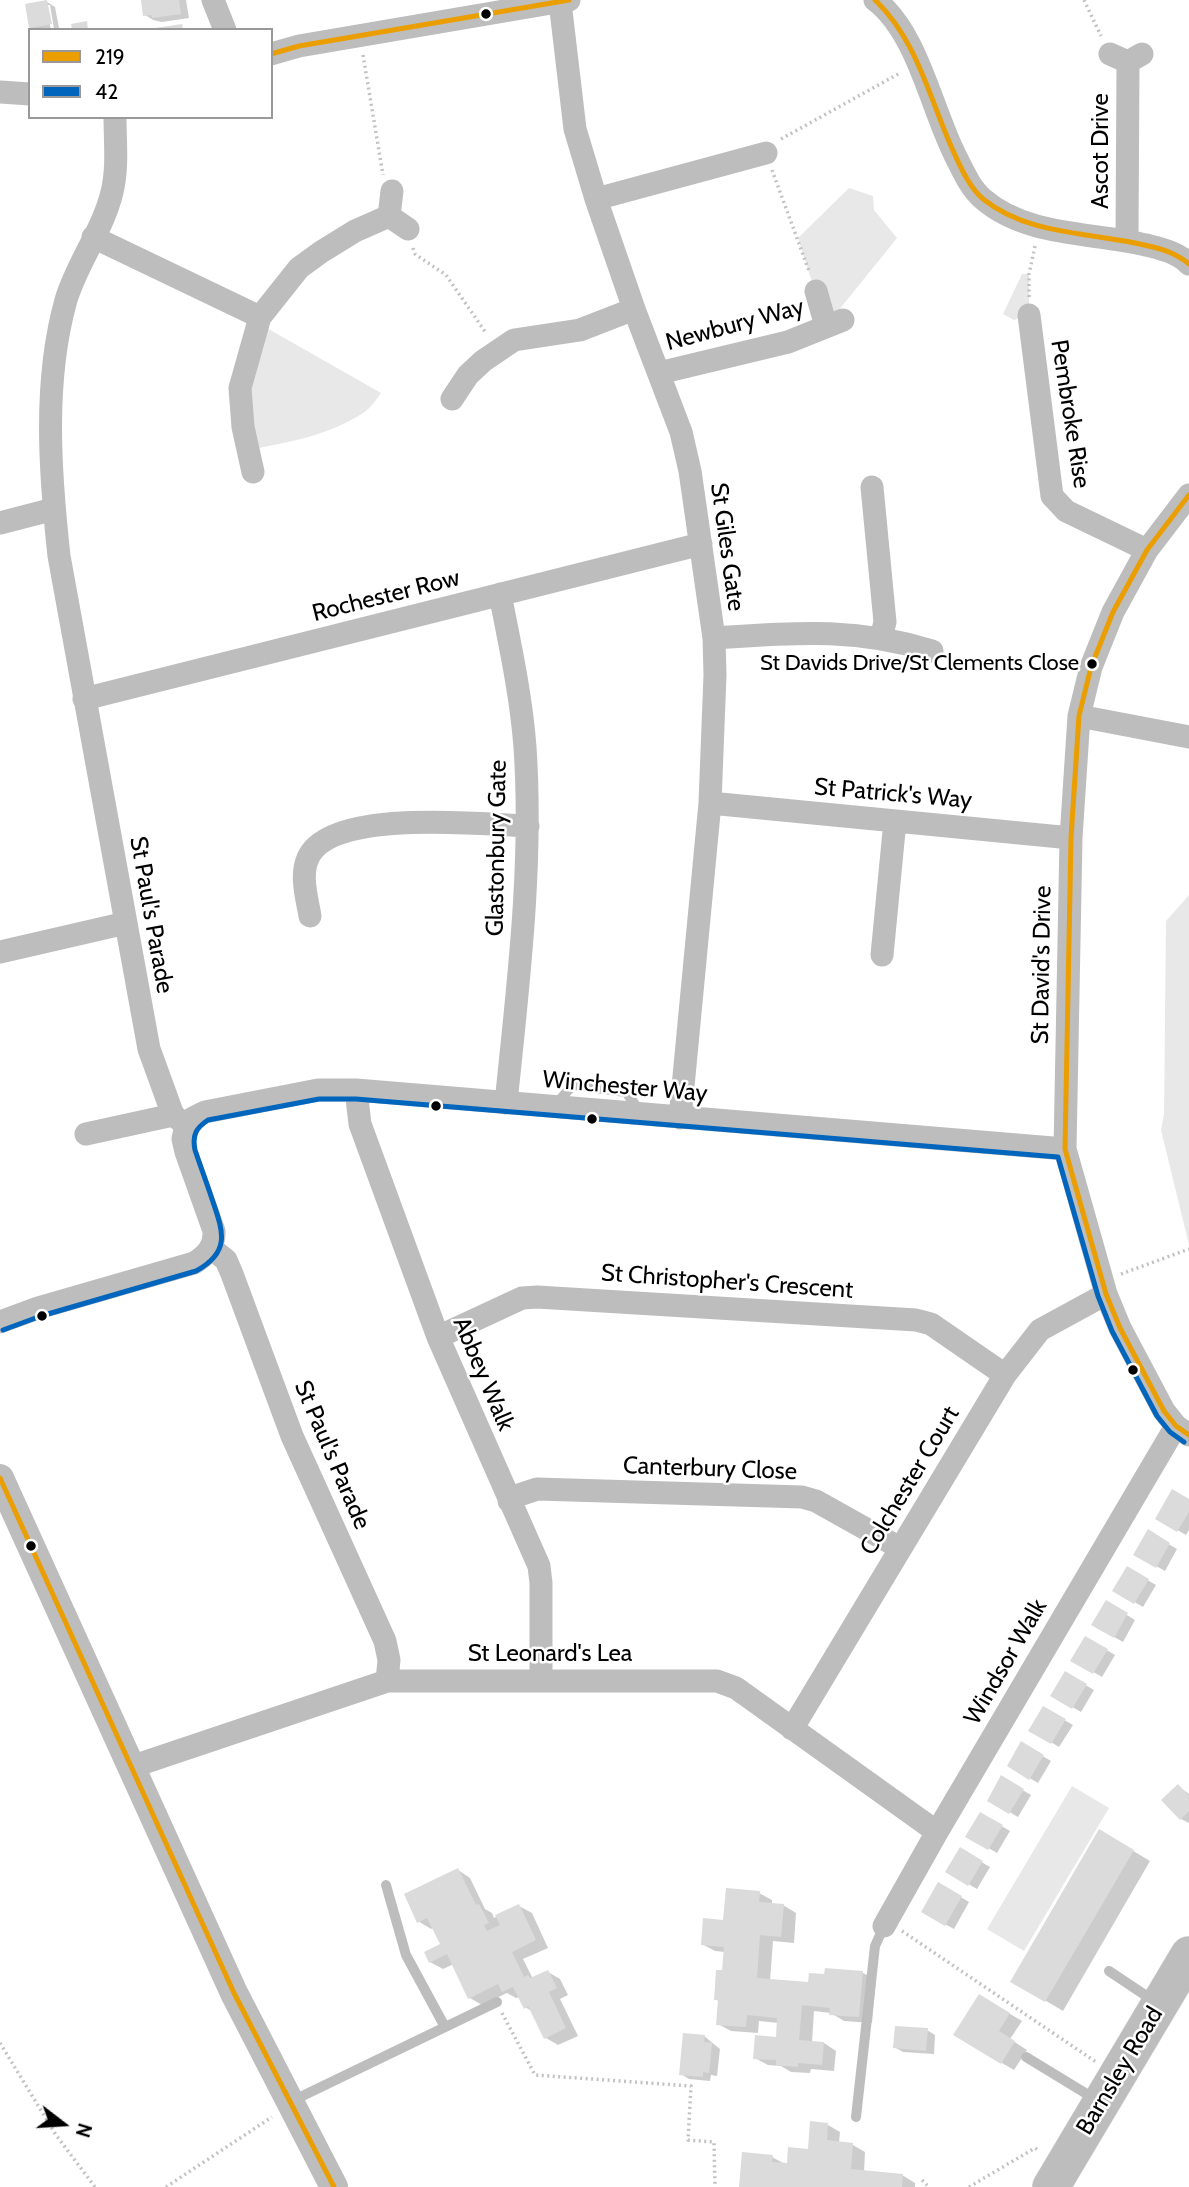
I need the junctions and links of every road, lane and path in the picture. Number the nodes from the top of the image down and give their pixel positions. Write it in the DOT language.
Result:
graph roads {
  1 [pos="213,0"];
  2 [pos="1084,0"];
  3 [pos="565,1"];
  4 [pos="882,2"];
  5 [pos="436,11"];
  6 [pos="224,28"];
  7 [pos="360,35"];
  8 [pos="273,53"];
  9 [pos="1126,57"];
  10 [pos="917,64"];
  11 [pos="0,92"];
  12 [pos="28,94"];
  13 [pos="115,119"];
  14 [pos="766,153"];
  15 [pos="392,191"];
  16 [pos="596,199"];
  17 [pos="399,223"];
  18 [pos="1041,228"];
  19 [pos="93,237"];
  20 [pos="1127,240"];
  21 [pos="1189,264"];
  22 [pos="816,291"];
  23 [pos="634,309"];
  24 [pos="1029,315"];
  25 [pos="260,317"];
  26 [pos="499,350"];
  27 [pos="659,373"];
  28 [pos="452,399"];
  29 [pos="253,472"];
  30 [pos="872,486"];
  31 [pos="1189,495"];
  32 [pos="54,509"];
  33 [pos="0,523"];
  34 [pos="701,544"];
  35 [pos="1147,550"];
  36 [pos="500,594"];
  37 [pos="714,638"];
  38 [pos="881,638"];
  39 [pos="932,651"];
  40 [pos="84,699"];
  41 [pos="1079,716"];
  42 [pos="1189,737"];
  43 [pos="710,803"];
  44 [pos="895,821"];
  45 [pos="528,826"];
  46 [pos="1071,838"];
  47 [pos="312,920"];
  48 [pos="125,923"];
  49 [pos="0,951"];
  50 [pos="882,961"];
  51 [pos="356,1090"];
  52 [pos="506,1103"];
  53 [pos="680,1118"];
  54 [pos="179,1120"];
  55 [pos="86,1134"];
  56 [pos="1065,1149"];
  57 [pos="211,1248"];
  58 [pos="1189,1249"];
  59 [pos="1104,1287"];
  60 [pos="0,1322"];
  61 [pos="438,1337"];
  62 [pos="1005,1375"];
  63 [pos="1182,1431"];
  64 [pos="0,1478"];
  65 [pos="509,1502"];
  66 [pos="900,1548"];
  67 [pos="541,1680"];
  68 [pos="387,1681"];
  69 [pos="792,1729"];
  70 [pos="131,1767"];
  71 [pos="937,1832"];
  72 [pos="386,1885"];
  73 [pos="885,1923"];
  74 [pos="1186,1965"];
  75 [pos="1109,1971"];
  76 [pos="497,2002"];
  77 [pos="1160,2004"];
  78 [pos="445,2027"];
  79 [pos="0,2043"];
  80 [pos="1026,2057"];
  81 [pos="1109,2090"];
  82 [pos="289,2102"];
  83 [pos="856,2118"];
  84 [pos="1057,2176"];
  85 [pos="922,2180"];
  86 [pos="94,2187"];
  87 [pos="166,2187"];
  88 [pos="334,2187"];
  89 [pos="715,2187"];
  90 [pos="929,2187"];
  91 [pos="969,2187"];
  1 -- 6 [label="street"];
  2 -- 9 [label="path"];
  3 -- 5 [label="street"];
  3 -- 16 [label="street, St Giles Gate"];
  4 -- 10 [label="street"];
  5 -- 7 [label="street"];
  7 -- 8 [label="street"];
  7 -- 15 [label="path"];
  9 -- 20 [label="street, Ascot Drive"];
  10 -- 14 [label="path"];
  10 -- 18 [label="street"];
  11 -- 12 [label="street"];
  13 -- 19 [label="street, St Paul's Parade"];
  14 -- 16 [label="street"];
  14 -- 22 [label="path"];
  15 -- 17 [label="street"];
  16 -- 23 [label="street, St Giles Gate"];
  17 -- 25 [label="street"];
  17 -- 26 [label="path"];
  18 -- 20 [label="street"];
  18 -- 24 [label="path"];
  19 -- 25 [label="street"];
  19 -- 32 [label="street, St Paul's Parade"];
  20 -- 21 [label="street"];
  22 -- 27 [label="street, Newbury Way"];
  23 -- 26 [label="street"];
  23 -- 27 [label="street, St Giles Gate"];
  24 -- 35 [label="street, Pembroke Rise"];
  25 -- 29 [label="street"];
  26 -- 28 [label="street"];
  27 -- 34 [label="street, St Giles Gate"];
  30 -- 38 [label="street"];
  31 -- 35 [label="street, St David's Drive"];
  32 -- 33 [label="street"];
  32 -- 40 [label="street, St Paul's Parade"];
  34 -- 36 [label="street, Rochester Row"];
  34 -- 37 [label="street, St Giles Gate"];
  35 -- 41 [label="street, St David's Drive"];
  36 -- 40 [label="street, Rochester Row"];
  36 -- 45 [label="street, Glastonbury Gate"];
  37 -- 38 [label="street"];
  37 -- 43 [label="street, St Giles Gate"];
  38 -- 39 [label="street"];
  40 -- 48 [label="street, St Paul's Parade"];
  41 -- 42 [label="street"];
  41 -- 46 [label="street, St David's Drive"];
  43 -- 44 [label="street, St Patrick's Way"];
  43 -- 53 [label="street, St Giles Gate"];
  44 -- 46 [label="street, St Patrick's Way"];
  44 -- 50 [label="street"];
  45 -- 47 [label="street"];
  45 -- 52 [label="street, Glastonbury Gate"];
  46 -- 56 [label="street, St David's Drive"];
  48 -- 49 [label="street"];
  48 -- 54 [label="street, St Paul's Parade"];
  51 -- 52 [label="street, Winchester Way"];
  51 -- 54 [label="street, Winchester Way"];
  51 -- 61 [label="street, Abbey Walk"];
  52 -- 53 [label="street, Winchester Way"];
  53 -- 56 [label="street, Winchester Way"];
  54 -- 55 [label="street, Winchester Way"];
  54 -- 57 [label="street, St Paul's Parade"];
  56 -- 59 [label="street, St David's Drive"];
  57 -- 60 [label="street"];
  57 -- 68 [label="street, St Paul's Parade"];
  58 -- 59 [label="path"];
  59 -- 62 [label="street, Colchester Court"];
  59 -- 63 [label="street, St David's Drive"];
  61 -- 62 [label="street, St Christopher's Crescent"];
  61 -- 65 [label="street, Abbey Walk"];
  62 -- 66 [label="street, Colchester Court"];
  63 -- 71 [label="street, Windsor Walk"];
  64 -- 70 [label="street"];
  65 -- 66 [label="street, Canterbury Close"];
  65 -- 67 [label="street, Abbey Walk"];
  66 -- 69 [label="street, Colchester Court"];
  67 -- 68 [label="street, St Leonard's Lea"];
  67 -- 69 [label="street, St Leonard's Lea"];
  68 -- 70 [label="street, St Leonard's Lea"];
  69 -- 71 [label="street, St Leonard's Lea"];
  70 -- 82 [label="street"];
  71 -- 73 [label="street, Windsor Walk"];
  72 -- 78 [label="lane"];
  73 -- 81 [label="path"];
  73 -- 83 [label="lane"];
  74 -- 77 [label="highway, Barnsley Road"];
  75 -- 77 [label="lane"];
  76 -- 78 [label="lane"];
  76 -- 89 [label="path"];
  77 -- 81 [label="highway, Barnsley Road"];
  78 -- 82 [label="lane"];
  79 -- 86 [label="path"];
  80 -- 81 [label="lane"];
  81 -- 84 [label="highway, Barnsley Road"];
  82 -- 87 [label="path"];
  82 -- 88 [label="street"];
  84 -- 91 [label="path"];
  85 -- 90 [label="path"];
}
